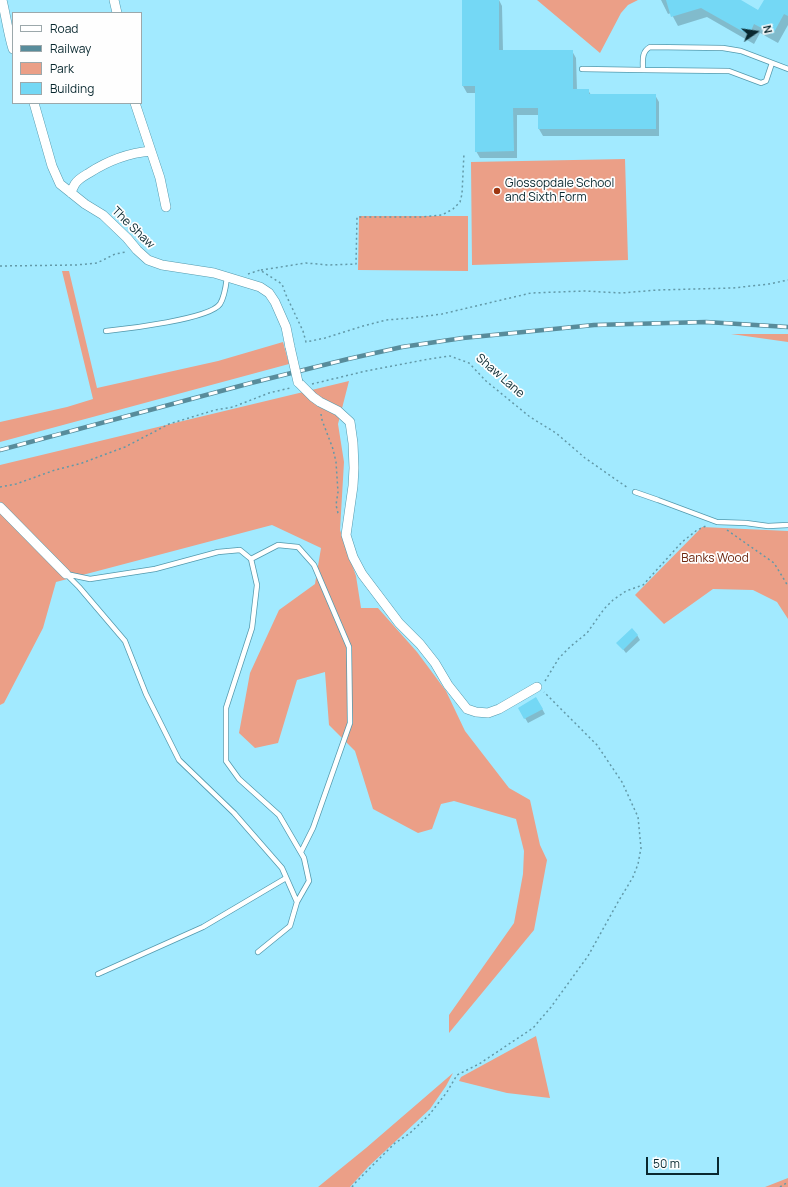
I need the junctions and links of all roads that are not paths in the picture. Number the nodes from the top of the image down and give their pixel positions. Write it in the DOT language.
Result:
graph roads {
  1 [pos="2,0"];
  2 [pos="114,0"];
  3 [pos="117,12"];
  4 [pos="12,47"];
  5 [pos="772,63"];
  6 [pos="582,69"];
  7 [pos="788,69"];
  8 [pos="643,70"];
  9 [pos="34,104"];
  10 [pos="135,104"];
  11 [pos="151,151"];
  12 [pos="71,193"];
  13 [pos="166,207"];
  14 [pos="230,278"];
  15 [pos="106,331"];
  16 [pos="635,492"];
  17 [pos="0,507"];
  18 [pos="788,526"];
  19 [pos="251,559"];
  20 [pos="66,574"];
  21 [pos="537,687"];
  22 [pos="301,852"];
  23 [pos="286,878"];
  24 [pos="297,902"];
  25 [pos="258,952"];
  26 [pos="98,974"];
  1 -- 4 [label="street"];
  2 -- 3 [label="street"];
  5 -- 7 [label="lane"];
  5 -- 8 [label="lane"];
  5 -- 8 [label="lane"];
  6 -- 8 [label="lane"];
  9 -- 12 [label="street, The Shaw"];
  10 -- 11 [label="street"];
  11 -- 12 [label="street"];
  11 -- 13 [label="street"];
  12 -- 14 [label="street, The Shaw"];
  14 -- 15 [label="lane"];
  14 -- 21 [label="street, The Shaw, bridge"];
  16 -- 18 [label="lane"];
  17 -- 20 [label="street"];
  19 -- 20 [label="lane"];
  19 -- 22 [label="lane"];
  19 -- 22 [label="lane"];
  20 -- 23 [label="lane"];
  22 -- 24 [label="lane"];
  23 -- 24 [label="lane"];
  23 -- 26 [label="lane"];
  24 -- 25 [label="lane"];
}
